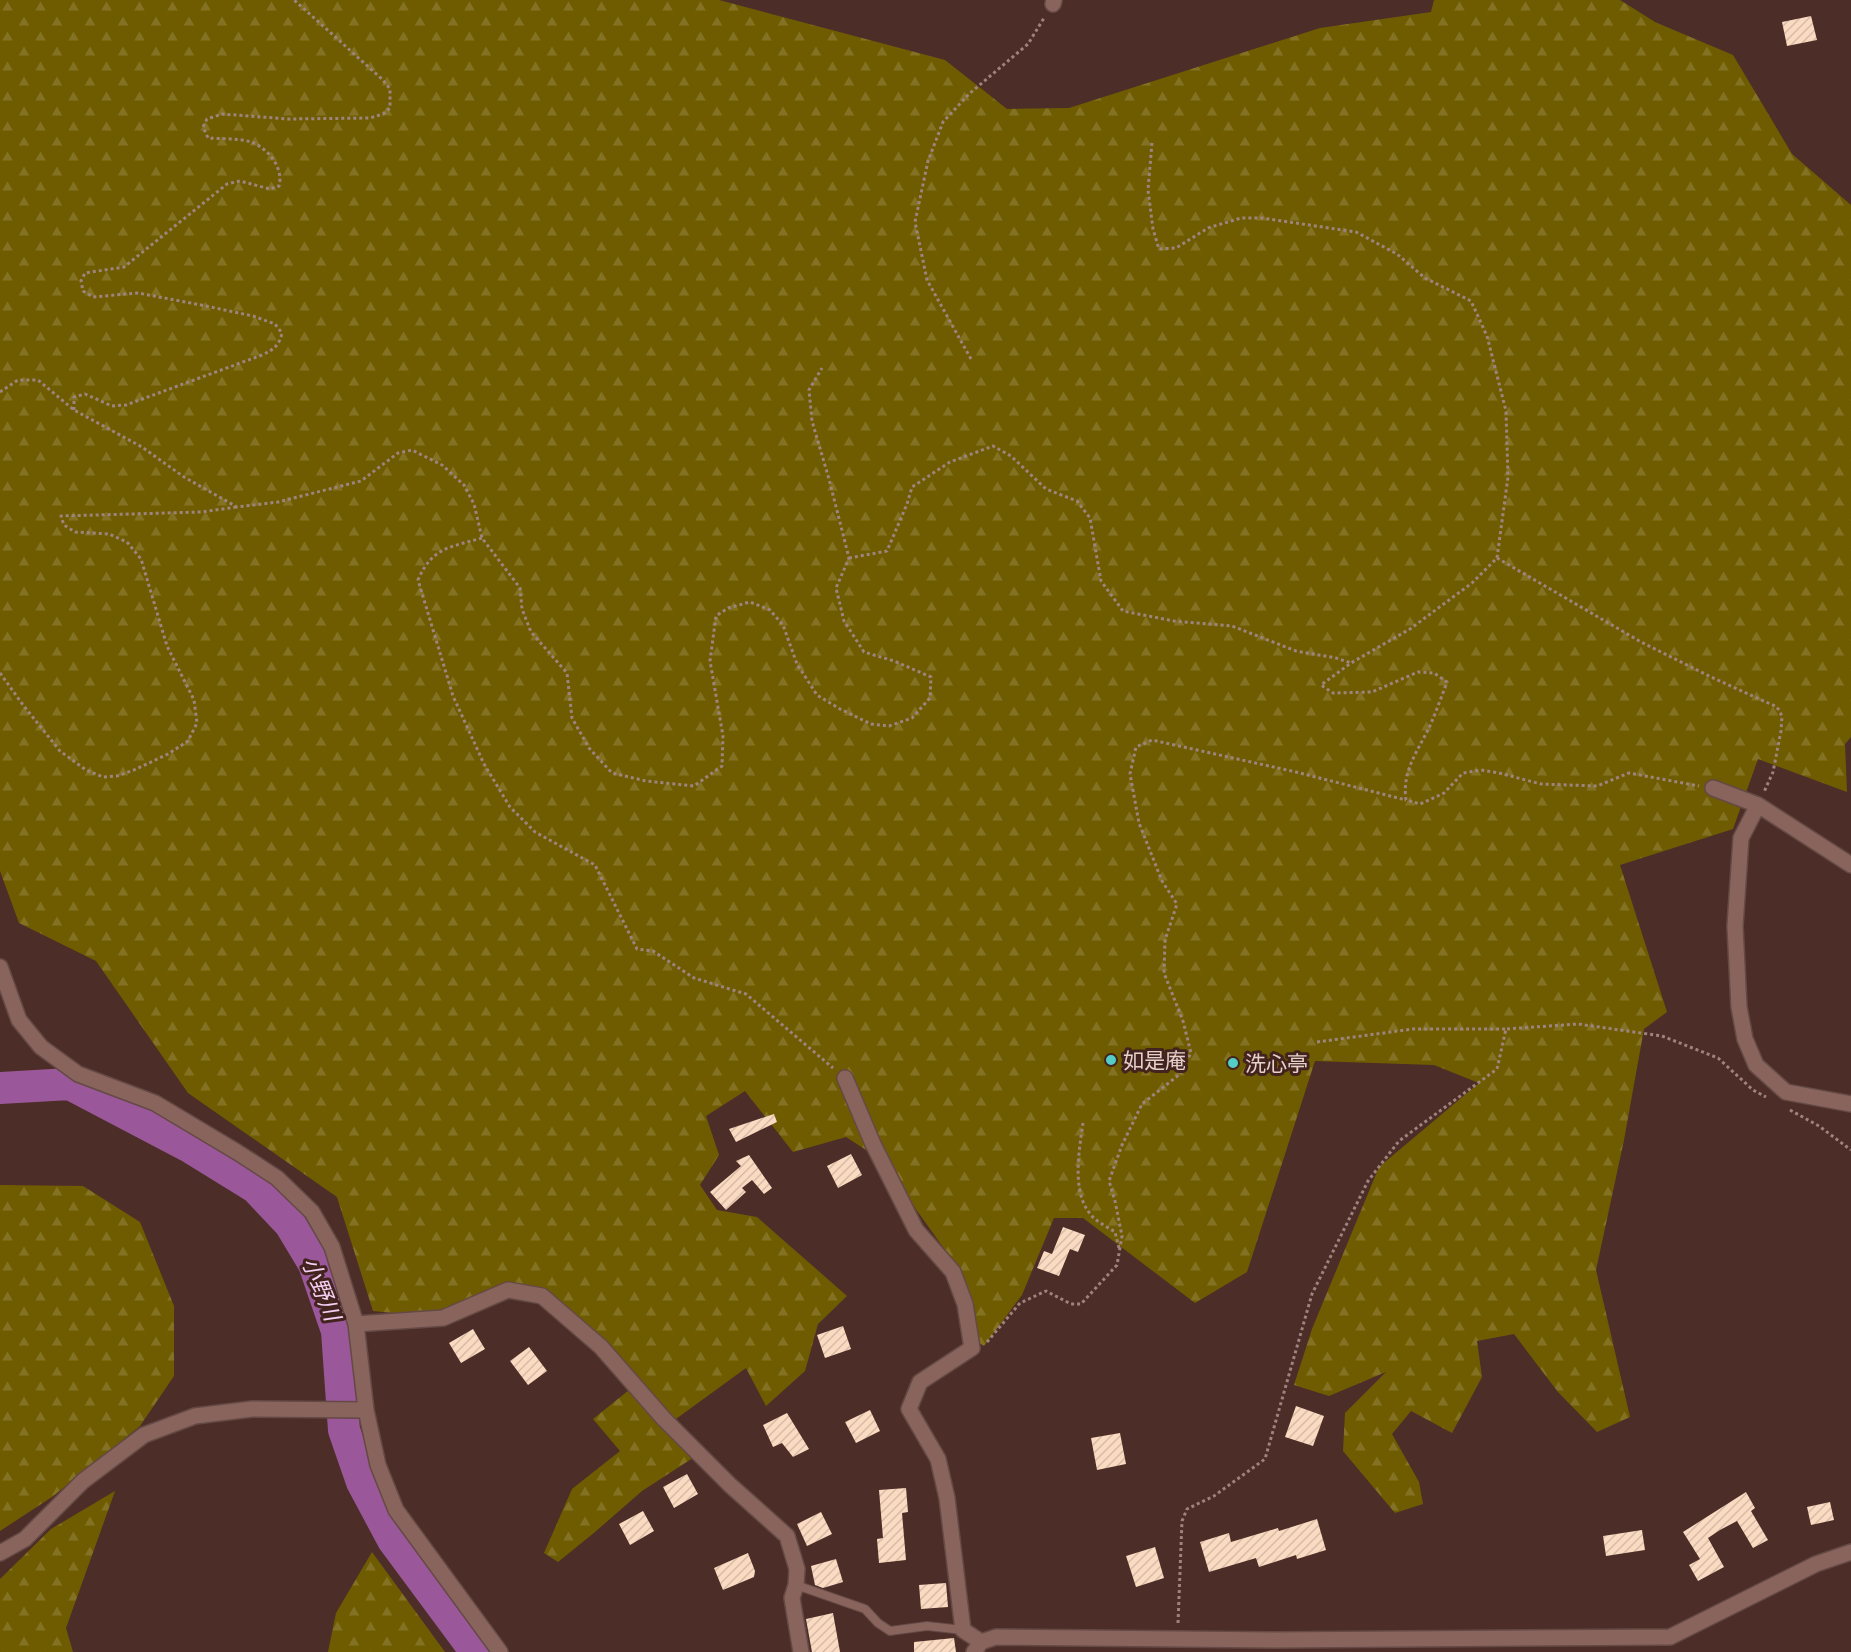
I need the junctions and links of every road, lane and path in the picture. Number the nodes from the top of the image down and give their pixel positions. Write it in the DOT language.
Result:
graph roads {
  1 [pos="294,0"];
  2 [pos="1053,2"];
  3 [pos="1152,143"];
  4 [pos="971,359"];
  5 [pos="822,368"];
  6 [pos="0,392"];
  7 [pos="74,410"];
  8 [pos="237,507"];
  9 [pos="482,538"];
  10 [pos="849,558"];
  11 [pos="1497,558"];
  12 [pos="1351,663"];
  13 [pos="0,673"];
  14 [pos="1713,788"];
  15 [pos="1406,800"];
  16 [pos="1758,805"];
  17 [pos="1851,865"];
  18 [pos="0,967"];
  19 [pos="1506,1029"];
  20 [pos="1317,1042"];
  21 [pos="845,1078"];
  22 [pos="1771,1100"];
  23 [pos="1851,1104"];
  24 [pos="1790,1110"];
  25 [pos="1083,1123"];
  26 [pos="1851,1150"];
  27 [pos="1120,1250"];
  28 [pos="356,1324"];
  29 [pos="972,1348"];
  30 [pos="366,1410"];
  31 [pos="1851,1552"];
  32 [pos="0,1553"];
  33 [pos="796,1585"];
  34 [pos="963,1630"];
  35 [pos="1178,1640"];
  36 [pos="1091,1645"];
  37 [pos="978,1647"];
  38 [pos="500,1652"];
  39 [pos="801,1652"];
  1 -- 7 [label="path"];
  2 -- 4 [label="path"];
  3 -- 11 [label="path"];
  5 -- 10 [label="path"];
  6 -- 7 [label="path"];
  7 -- 8 [label="path"];
  8 -- 9 [label="path"];
  8 -- 13 [label="path"];
  9 -- 10 [label="path"];
  9 -- 21 [label="path"];
  10 -- 12 [label="path"];
  11 -- 12 [label="path"];
  11 -- 16 [label="path"];
  12 -- 15 [label="path"];
  14 -- 15 [label="path"];
  14 -- 16 [label="street"];
  15 -- 27 [label="path"];
  16 -- 17 [label="street"];
  16 -- 23 [label="street"];
  18 -- 28 [label="street"];
  19 -- 20 [label="path"];
  19 -- 22 [label="path"];
  19 -- 35 [label="path"];
  21 -- 29 [label="street"];
  24 -- 26 [label="path"];
  25 -- 27 [label="path"];
  27 -- 29 [label="path"];
  28 -- 30 [label="street"];
  28 -- 33 [label="street"];
  29 -- 34 [label="street"];
  30 -- 32 [label="street"];
  30 -- 38 [label="street"];
  31 -- 35 [label="street"];
  33 -- 34 [label="lane"];
  33 -- 39 [label="street"];
  34 -- 37 [label="street"];
  35 -- 36 [label="street"];
  36 -- 37 [label="street"];
}
